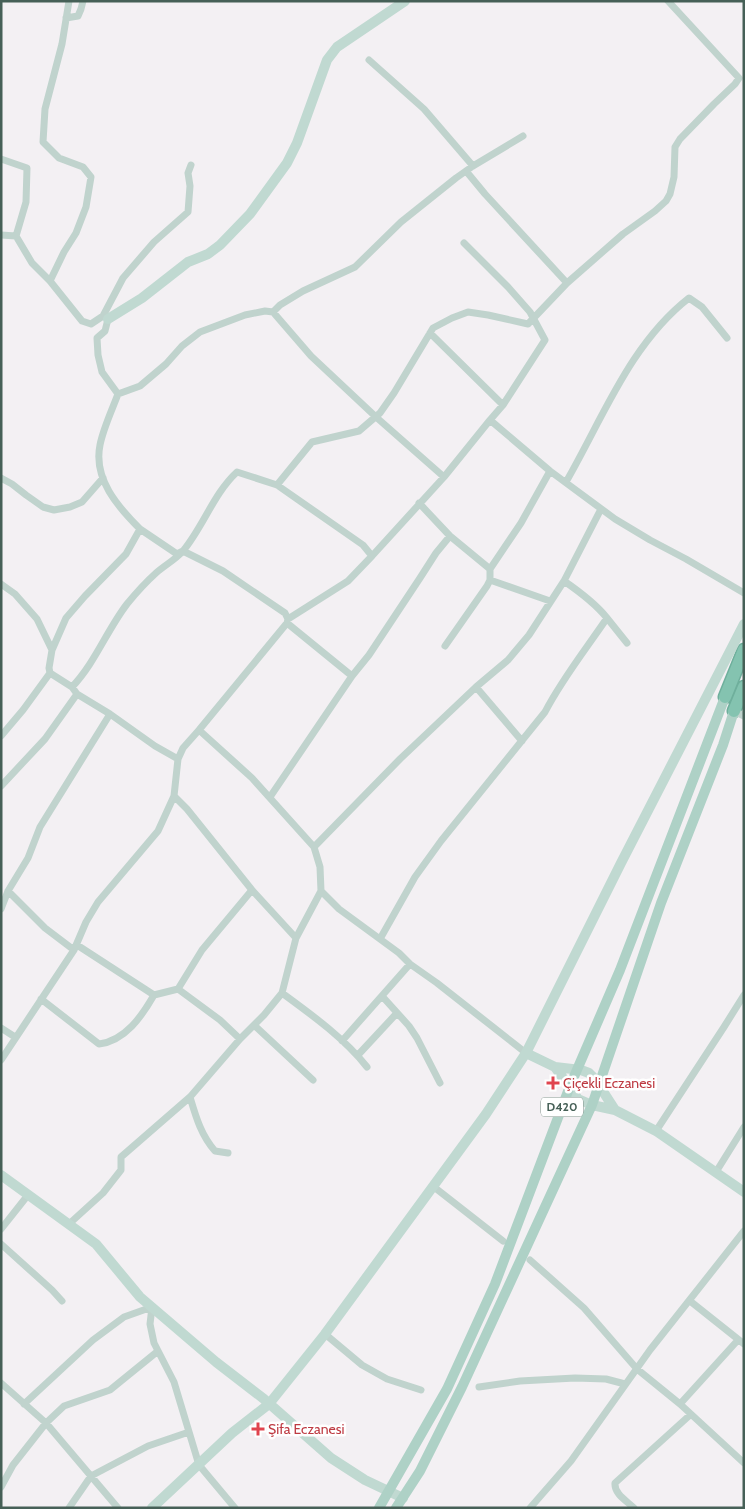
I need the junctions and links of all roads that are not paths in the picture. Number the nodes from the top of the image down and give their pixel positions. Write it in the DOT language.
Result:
graph roads {
  1 [pos="69,1"];
  2 [pos="83,1"];
  3 [pos="405,1"];
  4 [pos="668,1"];
  5 [pos="66,18"];
  6 [pos="369,60"];
  7 [pos="523,136"];
  8 [pos="1,159"];
  9 [pos="191,165"];
  10 [pos="473,166"];
  11 [pos="466,171"];
  12 [pos="1,235"];
  13 [pos="16,236"];
  14 [pos="464,243"];
  15 [pos="50,281"];
  16 [pos="567,284"];
  17 [pos="273,312"];
  18 [pos="106,317"];
  19 [pos="534,318"];
  20 [pos="430,333"];
  21 [pos="727,338"];
  22 [pos="118,394"];
  23 [pos="503,405"];
  24 [pos="376,417"];
  25 [pos="490,420"];
  26 [pos="550,471"];
  27 [pos="444,476"];
  28 [pos="1,478"];
  29 [pos="103,478"];
  30 [pos="566,482"];
  31 [pos="277,485"];
  32 [pos="420,503"];
  33 [pos="600,509"];
  34 [pos="140,529"];
  35 [pos="450,536"];
  36 [pos="183,551"];
  37 [pos="372,556"];
  38 [pos="490,569"];
  39 [pos="490,580"];
  40 [pos="564,581"];
  41 [pos="1,584"];
  42 [pos="744,593"];
  43 [pos="550,601"];
  44 [pos="608,618"];
  45 [pos="288,621"];
  46 [pos="744,624"];
  47 [pos="627,644"];
  48 [pos="445,646"];
  49 [pos="52,650"];
  50 [pos="744,650"];
  51 [pos="50,673"];
  52 [pos="352,676"];
  53 [pos="72,687"];
  54 [pos="476,687"];
  55 [pos="744,687"];
  56 [pos="78,694"];
  57 [pos="725,697"];
  58 [pos="110,714"];
  59 [pos="739,714"];
  60 [pos="199,730"];
  61 [pos="1,736"];
  62 [pos="522,741"];
  63 [pos="178,759"];
  64 [pos="1,786"];
  65 [pos="174,796"];
  66 [pos="270,797"];
  67 [pos="314,847"];
  68 [pos="252,890"];
  69 [pos="8,891"];
  70 [pos="321,891"];
  71 [pos="1,909"];
  72 [pos="296,938"];
  73 [pos="380,939"];
  74 [pos="76,947"];
  75 [pos="410,964"];
  76 [pos="178,989"];
  77 [pos="282,993"];
  78 [pos="154,995"];
  79 [pos="744,995"];
  80 [pos="382,996"];
  81 [pos="41,999"];
  82 [pos="397,1013"];
  83 [pos="254,1025"];
  84 [pos="1,1028"];
  85 [pos="15,1037"];
  86 [pos="240,1039"];
  87 [pos="342,1041"];
  88 [pos="526,1053"];
  89 [pos="358,1055"];
  90 [pos="1,1060"];
  91 [pos="368,1067"];
  92 [pos="555,1067"];
  93 [pos="577,1070"];
  94 [pos="313,1080"];
  95 [pos="440,1084"];
  96 [pos="570,1086"];
  97 [pos="599,1086"];
  98 [pos="190,1097"];
  99 [pos="592,1105"];
  100 [pos="615,1110"];
  101 [pos="744,1127"];
  102 [pos="656,1132"];
  103 [pos="228,1153"];
  104 [pos="716,1172"];
  105 [pos="1,1175"];
  106 [pos="434,1186"];
  107 [pos="744,1192"];
  108 [pos="28,1195"];
  109 [pos="69,1224"];
  110 [pos="1,1229"];
  111 [pos="744,1231"];
  112 [pos="503,1241"];
  113 [pos="1,1244"];
  114 [pos="530,1260"];
  115 [pos="62,1301"];
  116 [pos="690,1301"];
  117 [pos="152,1307"];
  118 [pos="325,1334"];
  119 [pos="741,1342"];
  120 [pos="158,1351"];
  121 [pos="637,1369"];
  122 [pos="1,1384"];
  123 [pos="626,1384"];
  124 [pos="479,1387"];
  125 [pos="421,1390"];
  126 [pos="24,1404"];
  127 [pos="269,1404"];
  128 [pos="680,1404"];
  129 [pos="690,1415"];
  130 [pos="46,1423"];
  131 [pos="189,1432"];
  132 [pos="744,1463"];
  133 [pos="199,1465"];
  134 [pos="91,1476"];
  135 [pos="1,1487"];
  136 [pos="388,1492"];
  137 [pos="403,1498"];
  138 [pos="69,1508"];
  139 [pos="118,1508"];
  140 [pos="152,1508"];
  141 [pos="235,1508"];
  142 [pos="379,1508"];
  143 [pos="396,1508"];
  144 [pos="530,1508"];
  145 [pos="634,1508"];
  1 -- 5 [label="street"];
  2 -- 5 [label="street"];
  3 -- 18 [label="main road"];
  4 -- 16 [label="street"];
  5 -- 15 [label="street"];
  6 -- 10 [label="street"];
  7 -- 10 [label="street"];
  8 -- 13 [label="street"];
  9 -- 18 [label="street"];
  10 -- 11 [label="street"];
  11 -- 16 [label="street"];
  11 -- 17 [label="street"];
  12 -- 13 [label="street"];
  13 -- 15 [label="street"];
  14 -- 19 [label="street"];
  15 -- 18 [label="street"];
  16 -- 19 [label="street"];
  17 -- 22 [label="street"];
  17 -- 24 [label="street"];
  18 -- 22 [label="street"];
  19 -- 20 [label="street"];
  19 -- 23 [label="street"];
  20 -- 23 [label="street"];
  20 -- 24 [label="street"];
  21 -- 30 [label="street"];
  22 -- 29 [label="street"];
  23 -- 25 [label="street"];
  24 -- 27 [label="street"];
  24 -- 31 [label="street"];
  25 -- 26 [label="street"];
  25 -- 27 [label="street"];
  26 -- 30 [label="street"];
  26 -- 38 [label="street"];
  27 -- 32 [label="street"];
  28 -- 29 [label="street"];
  29 -- 34 [label="street"];
  30 -- 33 [label="street"];
  31 -- 36 [label="street"];
  31 -- 37 [label="street"];
  32 -- 35 [label="street"];
  32 -- 37 [label="street"];
  33 -- 40 [label="street"];
  33 -- 42 [label="street"];
  34 -- 36 [label="street"];
  34 -- 49 [label="street"];
  35 -- 38 [label="street"];
  35 -- 52 [label="street"];
  36 -- 45 [label="street"];
  36 -- 53 [label="street"];
  37 -- 45 [label="street"];
  38 -- 39 [label="street"];
  39 -- 43 [label="street"];
  39 -- 48 [label="street"];
  40 -- 43 [label="street"];
  40 -- 44 [label="street"];
  41 -- 49 [label="street"];
  43 -- 54 [label="street"];
  44 -- 47 [label="street"];
  44 -- 62 [label="street"];
  45 -- 52 [label="street"];
  45 -- 60 [label="street"];
  46 -- 88 [label="main road"];
  49 -- 51 [label="street"];
  50 -- 57 [label="highway, D420"];
  51 -- 53 [label="street"];
  51 -- 61 [label="street"];
  52 -- 66 [label="street"];
  53 -- 56 [label="street"];
  54 -- 62 [label="street"];
  54 -- 67 [label="street"];
  55 -- 59 [label="highway"];
  56 -- 58 [label="street"];
  56 -- 64 [label="street"];
  57 -- 93 [label="main road, D420"];
  58 -- 63 [label="street"];
  58 -- 69 [label="street"];
  59 -- 97 [label="main road"];
  60 -- 63 [label="street"];
  60 -- 66 [label="street"];
  62 -- 73 [label="street"];
  63 -- 65 [label="street"];
  65 -- 68 [label="street"];
  65 -- 74 [label="street"];
  66 -- 67 [label="street"];
  67 -- 70 [label="street"];
  68 -- 72 [label="street"];
  68 -- 76 [label="street"];
  69 -- 71 [label="street"];
  69 -- 74 [label="street"];
  70 -- 72 [label="street"];
  70 -- 73 [label="street"];
  72 -- 77 [label="street"];
  73 -- 75 [label="street"];
  74 -- 78 [label="street"];
  74 -- 81 [label="street"];
  75 -- 80 [label="street"];
  75 -- 88 [label="street"];
  76 -- 78 [label="street"];
  76 -- 86 [label="street"];
  77 -- 83 [label="street"];
  77 -- 87 [label="street"];
  78 -- 81 [label="street"];
  79 -- 102 [label="street"];
  80 -- 82 [label="street"];
  80 -- 87 [label="street"];
  81 -- 85 [label="street"];
  82 -- 89 [label="street"];
  82 -- 95 [label="street"];
  83 -- 86 [label="street"];
  83 -- 94 [label="street"];
  84 -- 85 [label="street"];
  85 -- 90 [label="street"];
  86 -- 98 [label="street"];
  87 -- 89 [label="street"];
  88 -- 92 [label="main road"];
  88 -- 106 [label="main road"];
  89 -- 91 [label="street"];
  92 -- 93 [label="main road"];
  92 -- 96 [label="main road"];
  93 -- 96 [label="main road, D420"];
  93 -- 97 [label="main road"];
  96 -- 99 [label="main road"];
  96 -- 136 [label="main road, D420"];
  97 -- 99 [label="main road"];
  97 -- 100 [label="main road"];
  98 -- 103 [label="street"];
  98 -- 109 [label="street"];
  99 -- 100 [label="main road"];
  99 -- 137 [label="main road"];
  100 -- 102 [label="main road"];
  101 -- 104 [label="street"];
  102 -- 104 [label="main road"];
  104 -- 107 [label="main road"];
  105 -- 108 [label="main road"];
  106 -- 112 [label="street"];
  106 -- 118 [label="main road"];
  108 -- 109 [label="main road"];
  108 -- 110 [label="street"];
  109 -- 117 [label="main road"];
  111 -- 116 [label="street"];
  113 -- 115 [label="street"];
  114 -- 121 [label="street"];
  116 -- 119 [label="street"];
  116 -- 121 [label="street"];
  117 -- 120 [label="street"];
  117 -- 126 [label="street"];
  117 -- 127 [label="main road"];
  118 -- 125 [label="street"];
  118 -- 127 [label="main road"];
  119 -- 128 [label="street"];
  120 -- 130 [label="street"];
  120 -- 131 [label="street"];
  121 -- 123 [label="street"];
  121 -- 128 [label="street"];
  122 -- 126 [label="street"];
  123 -- 124 [label="street"];
  123 -- 144 [label="street"];
  126 -- 130 [label="street"];
  127 -- 133 [label="main road"];
  127 -- 136 [label="main road"];
  128 -- 129 [label="street"];
  129 -- 132 [label="street"];
  129 -- 145 [label="street"];
  130 -- 134 [label="street"];
  130 -- 135 [label="street"];
  131 -- 133 [label="street"];
  131 -- 134 [label="street"];
  133 -- 140 [label="main road"];
  133 -- 141 [label="street"];
  134 -- 138 [label="street"];
  134 -- 139 [label="street"];
  136 -- 137 [label="main road"];
  136 -- 142 [label="main road, D420"];
  137 -- 143 [label="main road"];
}
